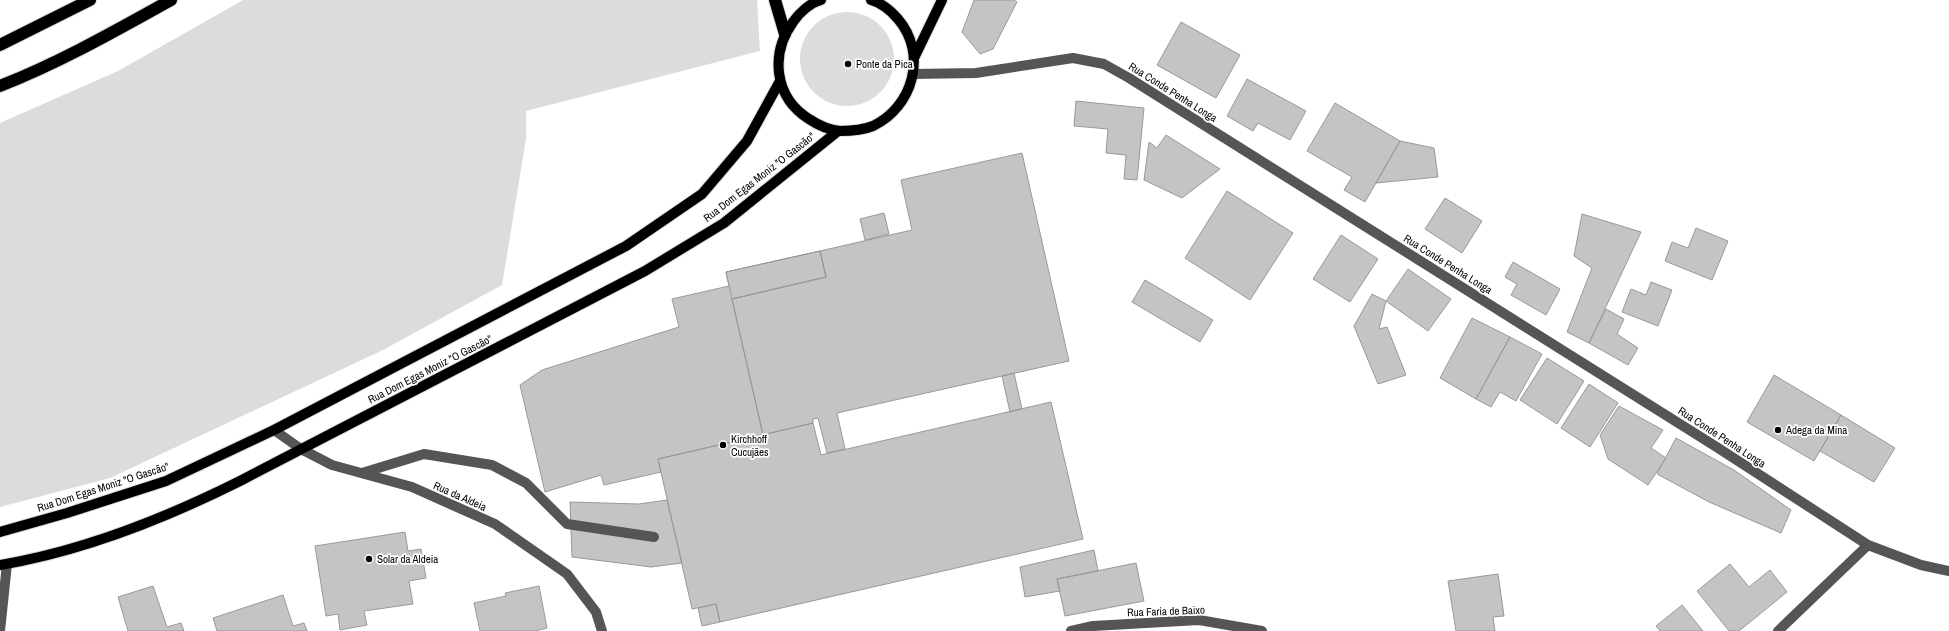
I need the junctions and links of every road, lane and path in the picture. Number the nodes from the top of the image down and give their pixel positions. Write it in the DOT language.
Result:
graph roads {
  1 [pos="90,0"];
  2 [pos="171,0"];
  3 [pos="775,0"];
  4 [pos="821,0"];
  5 [pos="942,0"];
  6 [pos="876,1"];
  7 [pos="785,34"];
  8 [pos="0,45"];
  9 [pos="914,58"];
  10 [pos="913,74"];
  11 [pos="780,81"];
  12 [pos="0,86"];
  13 [pos="838,131"];
  14 [pos="274,430"];
  15 [pos="301,450"];
  16 [pos="362,473"];
  17 [pos="0,532"];
  18 [pos="654,537"];
  19 [pos="1868,546"];
  20 [pos="3,565"];
  21 [pos="1949,571"];
  22 [pos="0,631"];
  23 [pos="602,631"];
  24 [pos="1071,631"];
  25 [pos="1262,631"];
  26 [pos="1778,631"];
  1 -- 8 [label="highway"];
  2 -- 12 [label="highway"];
  3 -- 7 [label="highway"];
  4 -- 7 [label="main road"];
  5 -- 9 [label="main road"];
  6 -- 9 [label="main road"];
  7 -- 11 [label="main road"];
  9 -- 10 [label="main road"];
  10 -- 13 [label="main road"];
  10 -- 19 [label="street, Rua Conde Penha Longa"];
  11 -- 13 [label="main road"];
  11 -- 14 [label="main road, Rua Dom Egas Moniz \"O Gascão\""];
  13 -- 15 [label="main road, Rua Dom Egas Moniz \"O Gascão\""];
  14 -- 15 [label="street, Rua da Aldeia"];
  14 -- 17 [label="main road, Rua Dom Egas Moniz \"O Gascão\""];
  15 -- 16 [label="street, Rua da Aldeia"];
  15 -- 20 [label="main road, Rua Dom Egas Moniz \"O Gascão\""];
  16 -- 18 [label="street"];
  16 -- 23 [label="street, Rua da Aldeia"];
  19 -- 21 [label="street, Rua Conde Penha Longa"];
  19 -- 26 [label="street"];
  20 -- 22 [label="street"];
  24 -- 25 [label="street, Rua Faria de Baixo"];
}
